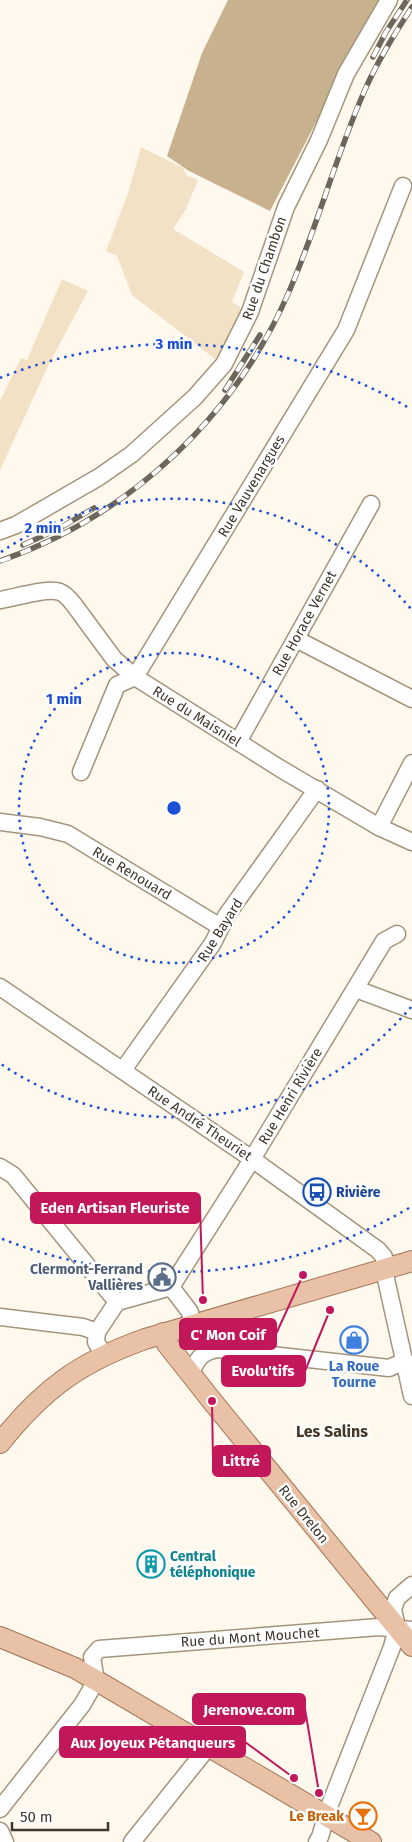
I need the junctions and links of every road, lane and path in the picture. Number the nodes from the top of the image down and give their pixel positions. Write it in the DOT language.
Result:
graph roads {
  1 [pos="389,0"];
  2 [pos="403,186"];
  3 [pos="371,504"];
  4 [pos="0,531"];
  5 [pos="0,600"];
  6 [pos="296,639"];
  7 [pos="135,677"];
  8 [pos="412,698"];
  9 [pos="238,742"];
  10 [pos="412,763"];
  11 [pos="81,772"];
  12 [pos="317,789"];
  13 [pos="0,822"];
  14 [pos="379,827"];
  15 [pos="412,842"];
  16 [pos="222,925"];
  17 [pos="396,934"];
  18 [pos="0,987"];
  19 [pos="356,989"];
  20 [pos="412,1010"];
  21 [pos="122,1070"];
  22 [pos="252,1159"];
  23 [pos="0,1167"];
  24 [pos="412,1261"];
  25 [pos="384,1270"];
  26 [pos="171,1287"];
  27 [pos="117,1302"];
  28 [pos="0,1317"];
  29 [pos="192,1324"];
  30 [pos="98,1332"];
  31 [pos="163,1333"];
  32 [pos="104,1355"];
  33 [pos="405,1361"];
  34 [pos="191,1374"];
  35 [pos="412,1396"];
  36 [pos="0,1443"];
  37 [pos="412,1585"];
  38 [pos="405,1629"];
  39 [pos="0,1637"];
  40 [pos="412,1646"];
  41 [pos="92,1657"];
  42 [pos="75,1668"];
  43 [pos="96,1681"];
  44 [pos="209,1746"];
  45 [pos="0,1809"];
  46 [pos="328,1816"];
  47 [pos="0,1831"];
  48 [pos="5,1842"];
  49 [pos="132,1842"];
  50 [pos="317,1842"];
  51 [pos="371,1842"];
  1 -- 4 [label="street, Rue du Chambon"];
  2 -- 7 [label="street, Rue Vauvenargues"];
  3 -- 6 [label="street, Rue Horace Vernet"];
  5 -- 7 [label="street, Rue du Maisniel"];
  6 -- 8 [label="street"];
  6 -- 9 [label="street, Rue Horace Vernet"];
  7 -- 9 [label="street, Rue du Maisniel"];
  7 -- 11 [label="street, Rue Vauvenargues"];
  9 -- 12 [label="street, Rue du Maisniel"];
  10 -- 14 [label="street"];
  12 -- 14 [label="street, Rue du Maisniel"];
  12 -- 16 [label="street, Rue Bayard"];
  13 -- 16 [label="street, Rue Renouard"];
  14 -- 15 [label="street, Rue du Maisniel"];
  16 -- 21 [label="street, Rue Bayard"];
  17 -- 19 [label="street, Rue Henri Rivière"];
  18 -- 21 [label="street, Rue André Theuriet"];
  19 -- 20 [label="street"];
  19 -- 22 [label="street, Rue Henri Rivière"];
  21 -- 22 [label="street, Rue André Theuriet"];
  22 -- 25 [label="street, Rue André Theuriet"];
  22 -- 26 [label="street, Rue Henri Rivière"];
  23 -- 27 [label="street"];
  24 -- 25 [label="main road"];
  25 -- 29 [label="main road"];
  25 -- 33 [label="street, Rue André Theuriet"];
  26 -- 27 [label="street"];
  26 -- 29 [label="street"];
  27 -- 30 [label="street"];
  28 -- 30 [label="street"];
  29 -- 31 [label="main road"];
  30 -- 32 [label="street"];
  31 -- 32 [label="main road"];
  31 -- 34 [label="main road, Rue Drelon"];
  32 -- 36 [label="main road"];
  33 -- 34 [label="street"];
  33 -- 35 [label="street, Rue André Theuriet"];
  34 -- 38 [label="main road, Rue Drelon"];
  37 -- 38 [label="street"];
  38 -- 40 [label="main road, Rue Drelon"];
  38 -- 41 [label="street, Rue du Mont Mouchet"];
  38 -- 46 [label="street"];
  39 -- 42 [label="main road"];
  41 -- 42 [label="street, Rue du Mont Mouchet"];
  41 -- 43 [label="street"];
  42 -- 43 [label="main road"];
  43 -- 44 [label="main road"];
  43 -- 45 [label="street"];
  44 -- 46 [label="main road"];
  44 -- 49 [label="street"];
  46 -- 50 [label="street"];
  46 -- 51 [label="main road"];
  47 -- 48 [label="street"];
}
